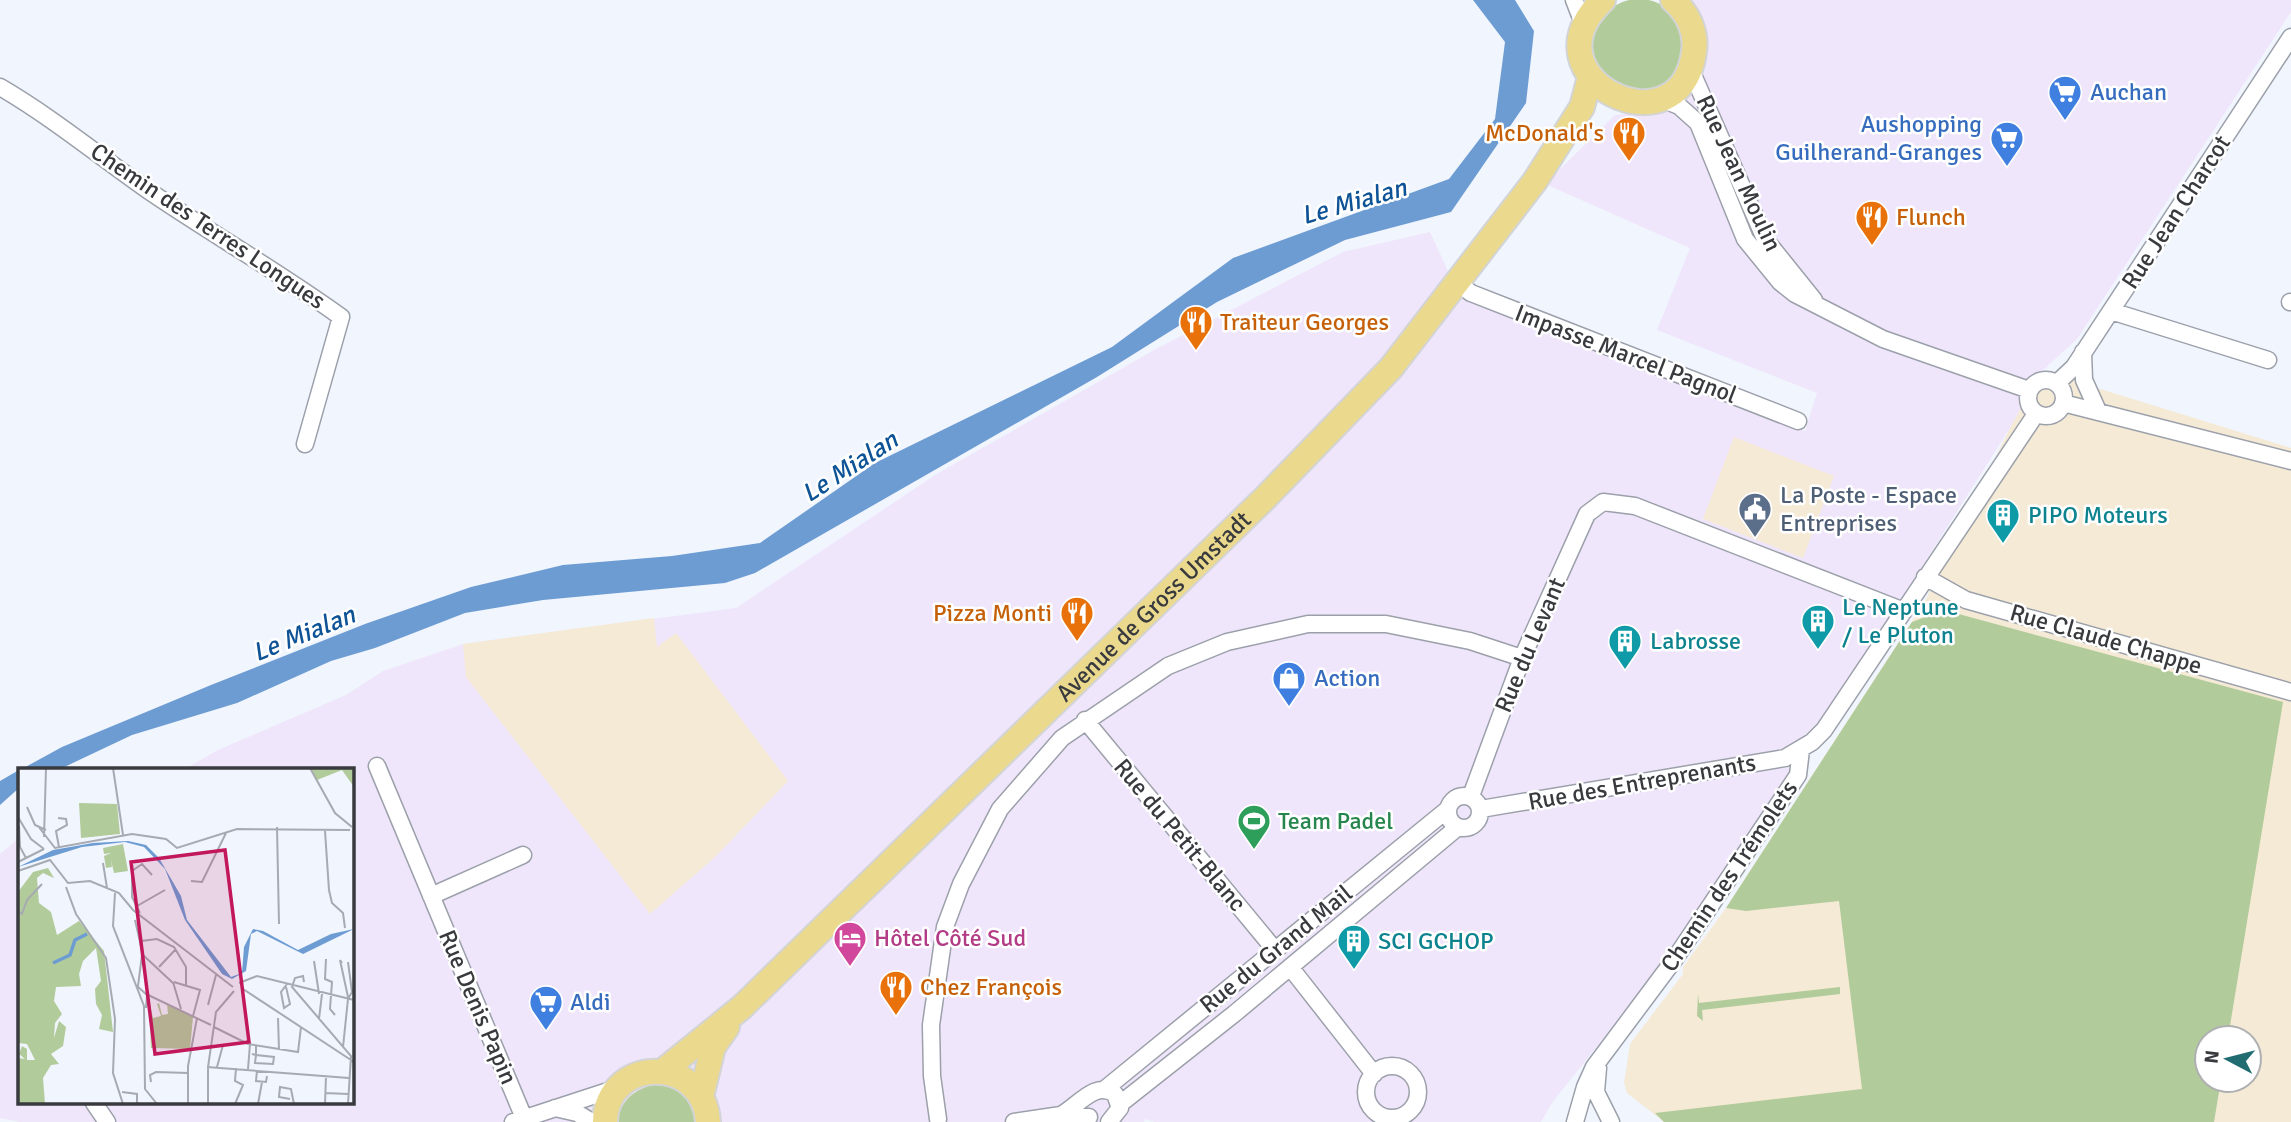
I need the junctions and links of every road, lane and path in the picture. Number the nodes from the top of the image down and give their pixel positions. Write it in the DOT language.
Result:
graph roads {
  1 [pos="1574,0"];
  2 [pos="1603,0"];
  3 [pos="1683,5"];
  4 [pos="1584,26"];
  5 [pos="2291,37"];
  6 [pos="2284,60"];
  7 [pos="1690,68"];
  8 [pos="1591,77"];
  9 [pos="0,88"];
  10 [pos="1659,98"];
  11 [pos="1619,99"];
  12 [pos="1535,181"];
  13 [pos="1456,282"];
  14 [pos="1820,307"];
  15 [pos="2111,311"];
  16 [pos="2083,352"];
  17 [pos="2268,360"];
  18 [pos="2057,383"];
  19 [pos="2029,390"];
  20 [pos="2063,403"];
  21 [pos="2098,411"];
  22 [pos="2036,414"];
  23 [pos="1798,421"];
  24 [pos="306,444"];
  25 [pos="2291,461"];
  26 [pos="1925,577"];
  27 [pos="1904,611"];
  28 [pos="1522,658"];
  29 [pos="2291,692"];
  30 [pos="1085,720"];
  31 [pos="1801,750"];
  32 [pos="377,766"];
  33 [pos="1476,803"];
  34 [pos="1448,809"];
  35 [pos="1458,827"];
  36 [pos="523,855"];
  37 [pos="431,896"];
  38 [pos="1275,950"];
  39 [pos="1290,967"];
  40 [pos="742,1007"];
  41 [pos="1600,1059"];
  42 [pos="663,1071"];
  43 [pos="1374,1074"];
  44 [pos="619,1087"];
  45 [pos="1105,1088"];
  46 [pos="1086,1099"];
  47 [pos="95,1104"];
  48 [pos="1120,1106"];
  49 [pos="553,1108"];
  50 [pos="709,1113"];
  51 [pos="1061,1115"];
  52 [pos="519,1120"];
  53 [pos="1092,1120"];
  54 [pos="938,1121"];
  55 [pos="107,1122"];
  56 [pos="592,1122"];
  57 [pos="605,1122"];
  58 [pos="1014,1122"];
  59 [pos="1109,1122"];
  60 [pos="1132,1122"];
  61 [pos="1575,1122"];
  62 [pos="1611,1122"];
  1 -- 4 [label="street"];
  2 -- 4 [label="main road"];
  3 -- 7 [label="main road"];
  4 -- 8 [label="main road"];
  5 -- 6 [label="street, Rue Jean Charcot"];
  6 -- 15 [label="street, Rue Jean Charcot"];
  7 -- 10 [label="main road"];
  7 -- 14 [label="street, Rue Jean Moulin"];
  8 -- 11 [label="main road"];
  8 -- 12 [label="main road, Avenue de Gross Umstadt"];
  9 -- 24 [label="street, Chemin des Terres Longues"];
  10 -- 11 [label="main road"];
  10 -- 14 [label="street, Rue Jean Moulin"];
  11 -- 12 [label="main road, Avenue de Gross Umstadt"];
  12 -- 13 [label="main road, Avenue de Gross Umstadt"];
  13 -- 23 [label="street, Impasse Marcel Pagnol"];
  13 -- 40 [label="main road, Avenue de Gross Umstadt"];
  14 -- 19 [label="street, Rue Jean Moulin"];
  15 -- 16 [label="street, Rue Jean Charcot"];
  15 -- 17 [label="street"];
  16 -- 18 [label="street, Rue Jean Charcot"];
  16 -- 21 [label="street"];
  18 -- 19 [label="street"];
  18 -- 20 [label="street"];
  19 -- 22 [label="street"];
  20 -- 21 [label="street"];
  20 -- 22 [label="street"];
  21 -- 25 [label="street"];
  22 -- 26 [label="street, Chemin des Trémolets"];
  26 -- 27 [label="street, Chemin des Trémolets"];
  26 -- 29 [label="street, Rue Claude Chappe"];
  27 -- 28 [label="street, Rue du Levant"];
  27 -- 31 [label="street, Chemin des Trémolets"];
  28 -- 30 [label="street"];
  28 -- 33 [label="street, Rue du Levant"];
  30 -- 38 [label="street, Rue du Petit-Blanc"];
  30 -- 54 [label="street"];
  31 -- 33 [label="street, Rue des Entreprenants"];
  31 -- 41 [label="street, Chemin des Trémolets"];
  32 -- 37 [label="street, Rue Denis Papin"];
  33 -- 34 [label="street"];
  33 -- 35 [label="street"];
  34 -- 35 [label="street"];
  34 -- 38 [label="street, Rue du Grand Mail"];
  35 -- 39 [label="street, Rue du Grand Mail"];
  36 -- 37 [label="street"];
  37 -- 52 [label="street, Rue Denis Papin"];
  38 -- 39 [label="street, Rue du Petit-Blanc"];
  38 -- 45 [label="street, Rue du Grand Mail"];
  39 -- 43 [label="street"];
  39 -- 48 [label="street, Rue du Grand Mail"];
  40 -- 42 [label="main road, Avenue de Gross Umstadt"];
  40 -- 50 [label="main road, Avenue de Gross Umstadt"];
  41 -- 61 [label="street, Chemin des Trémolets"];
  41 -- 62 [label="street"];
  42 -- 44 [label="main road"];
  42 -- 50 [label="main road"];
  44 -- 49 [label="street"];
  44 -- 57 [label="main road"];
  45 -- 46 [label="street, Rue du Grand Mail"];
  45 -- 48 [label="street"];
  46 -- 51 [label="street, Rue du Grand Mail"];
  46 -- 53 [label="street"];
  47 -- 55 [label="street"];
  48 -- 59 [label="street, Rue du Grand Mail"];
  48 -- 60 [label="street"];
  49 -- 52 [label="street"];
  49 -- 56 [label="street"];
  51 -- 53 [label="street"];
  51 -- 58 [label="street"];
}
